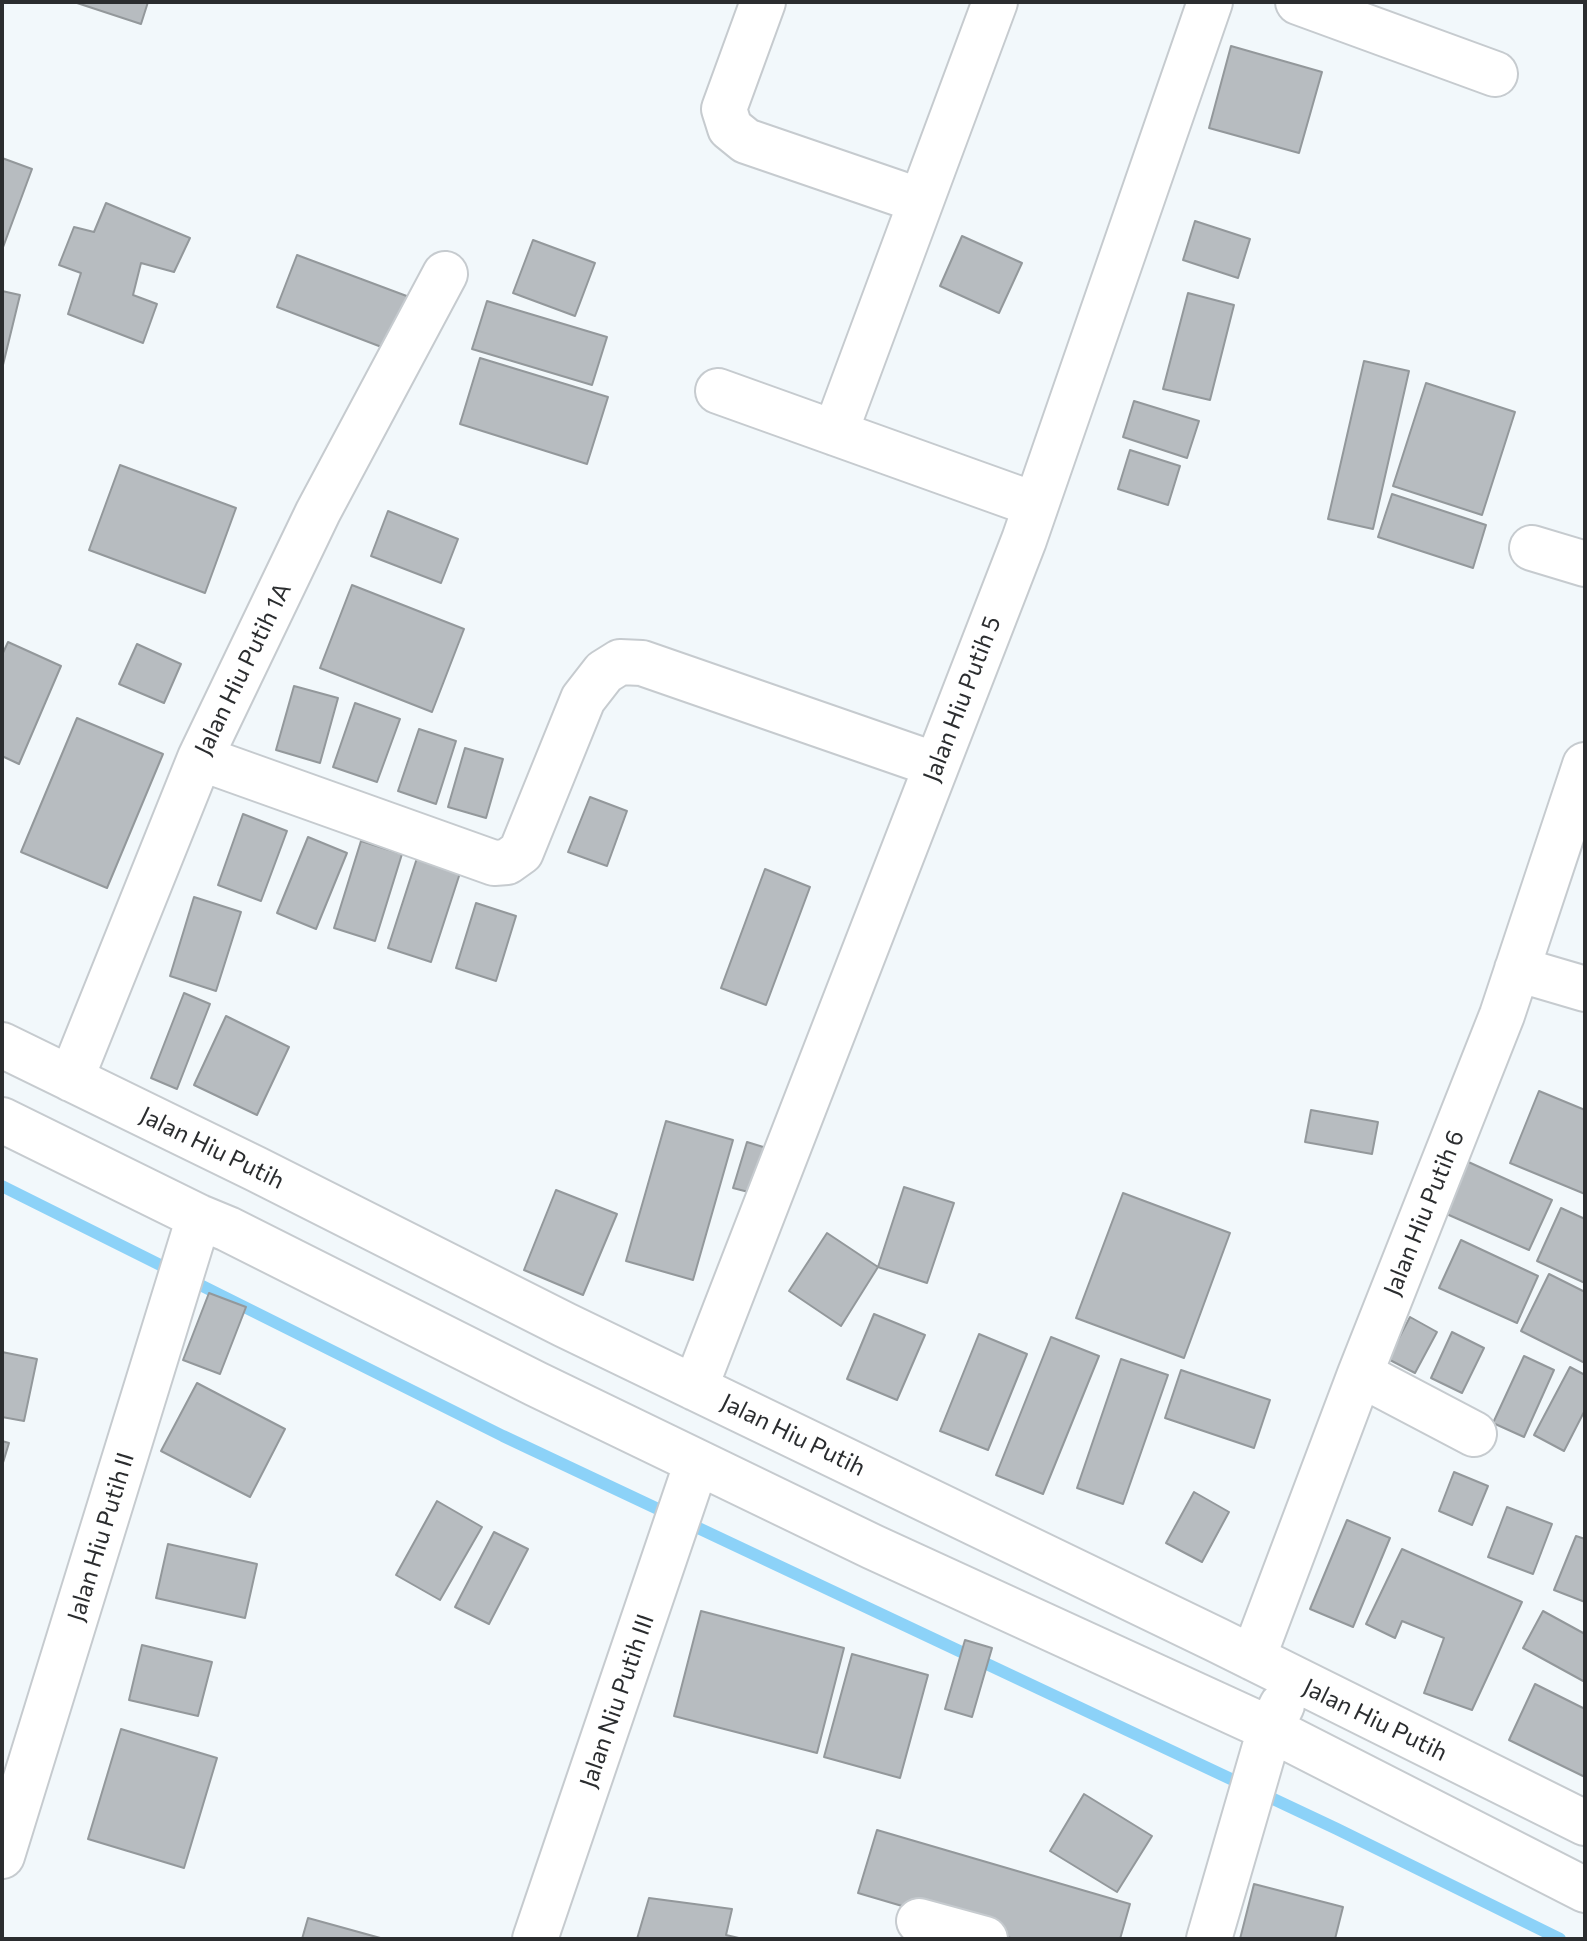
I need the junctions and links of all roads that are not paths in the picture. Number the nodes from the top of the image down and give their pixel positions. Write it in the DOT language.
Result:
graph roads {
  1 [pos="763,2"];
  2 [pos="995,2"];
  3 [pos="1210,2"];
  4 [pos="1298,2"];
  5 [pos="1495,74"];
  6 [pos="921,201"];
  7 [pos="445,274"];
  8 [pos="718,391"];
  9 [pos="835,433"];
  10 [pos="1036,505"];
  11 [pos="1532,548"];
  12 [pos="1585,564"];
  13 [pos="200,758"];
  14 [pos="936,765"];
  15 [pos="1585,765"];
  16 [pos="1517,969"];
  17 [pos="1585,989"];
  18 [pos="2,1045"];
  19 [pos="71,1079"];
  20 [pos="2,1120"];
  21 [pos="199,1217"];
  22 [pos="1360,1374"];
  23 [pos="695,1388"];
  24 [pos="1474,1434"];
  25 [pos="697,1462"];
  26 [pos="1253,1658"];
  27 [pos="1295,1680"];
  28 [pos="1270,1729"];
  29 [pos="1585,1823"];
  30 [pos="2,1856"];
  31 [pos="1585,1890"];
  32 [pos="919,1921"];
  33 [pos="535,1939"];
  34 [pos="985,1939"];
  35 [pos="1209,1939"];
  1 -- 6 [label="street"];
  2 -- 6 [label="street"];
  3 -- 10 [label="street, Jalan Hiu Putih 5"];
  4 -- 5 [label="street"];
  6 -- 9 [label="street"];
  7 -- 13 [label="street, Jalan Hiu Putih 1A"];
  8 -- 9 [label="street"];
  9 -- 10 [label="street"];
  10 -- 14 [label="street, Jalan Hiu Putih 5"];
  11 -- 12 [label="street"];
  13 -- 14 [label="street"];
  13 -- 19 [label="street, Jalan Hiu Putih 1A"];
  14 -- 23 [label="street, Jalan Hiu Putih 5"];
  15 -- 16 [label="street, Jalan Hiu Putih 6"];
  16 -- 17 [label="street"];
  16 -- 22 [label="street, Jalan Hiu Putih 6"];
  18 -- 19 [label="street, Jalan Hiu Putih"];
  19 -- 23 [label="street, Jalan Hiu Putih"];
  20 -- 21 [label="street"];
  21 -- 25 [label="street"];
  21 -- 30 [label="street, Jalan Hiu Putih II"];
  22 -- 24 [label="street"];
  22 -- 26 [label="street, Jalan Hiu Putih 6"];
  23 -- 26 [label="street, Jalan Hiu Putih"];
  25 -- 28 [label="street"];
  25 -- 33 [label="street, Jalan Niu Putih III"];
  26 -- 27 [label="street, Jalan Hiu Putih"];
  27 -- 28 [label="street"];
  27 -- 29 [label="street, Jalan Hiu Putih"];
  28 -- 31 [label="street"];
  28 -- 35 [label="street"];
  32 -- 34 [label="street"];
}
